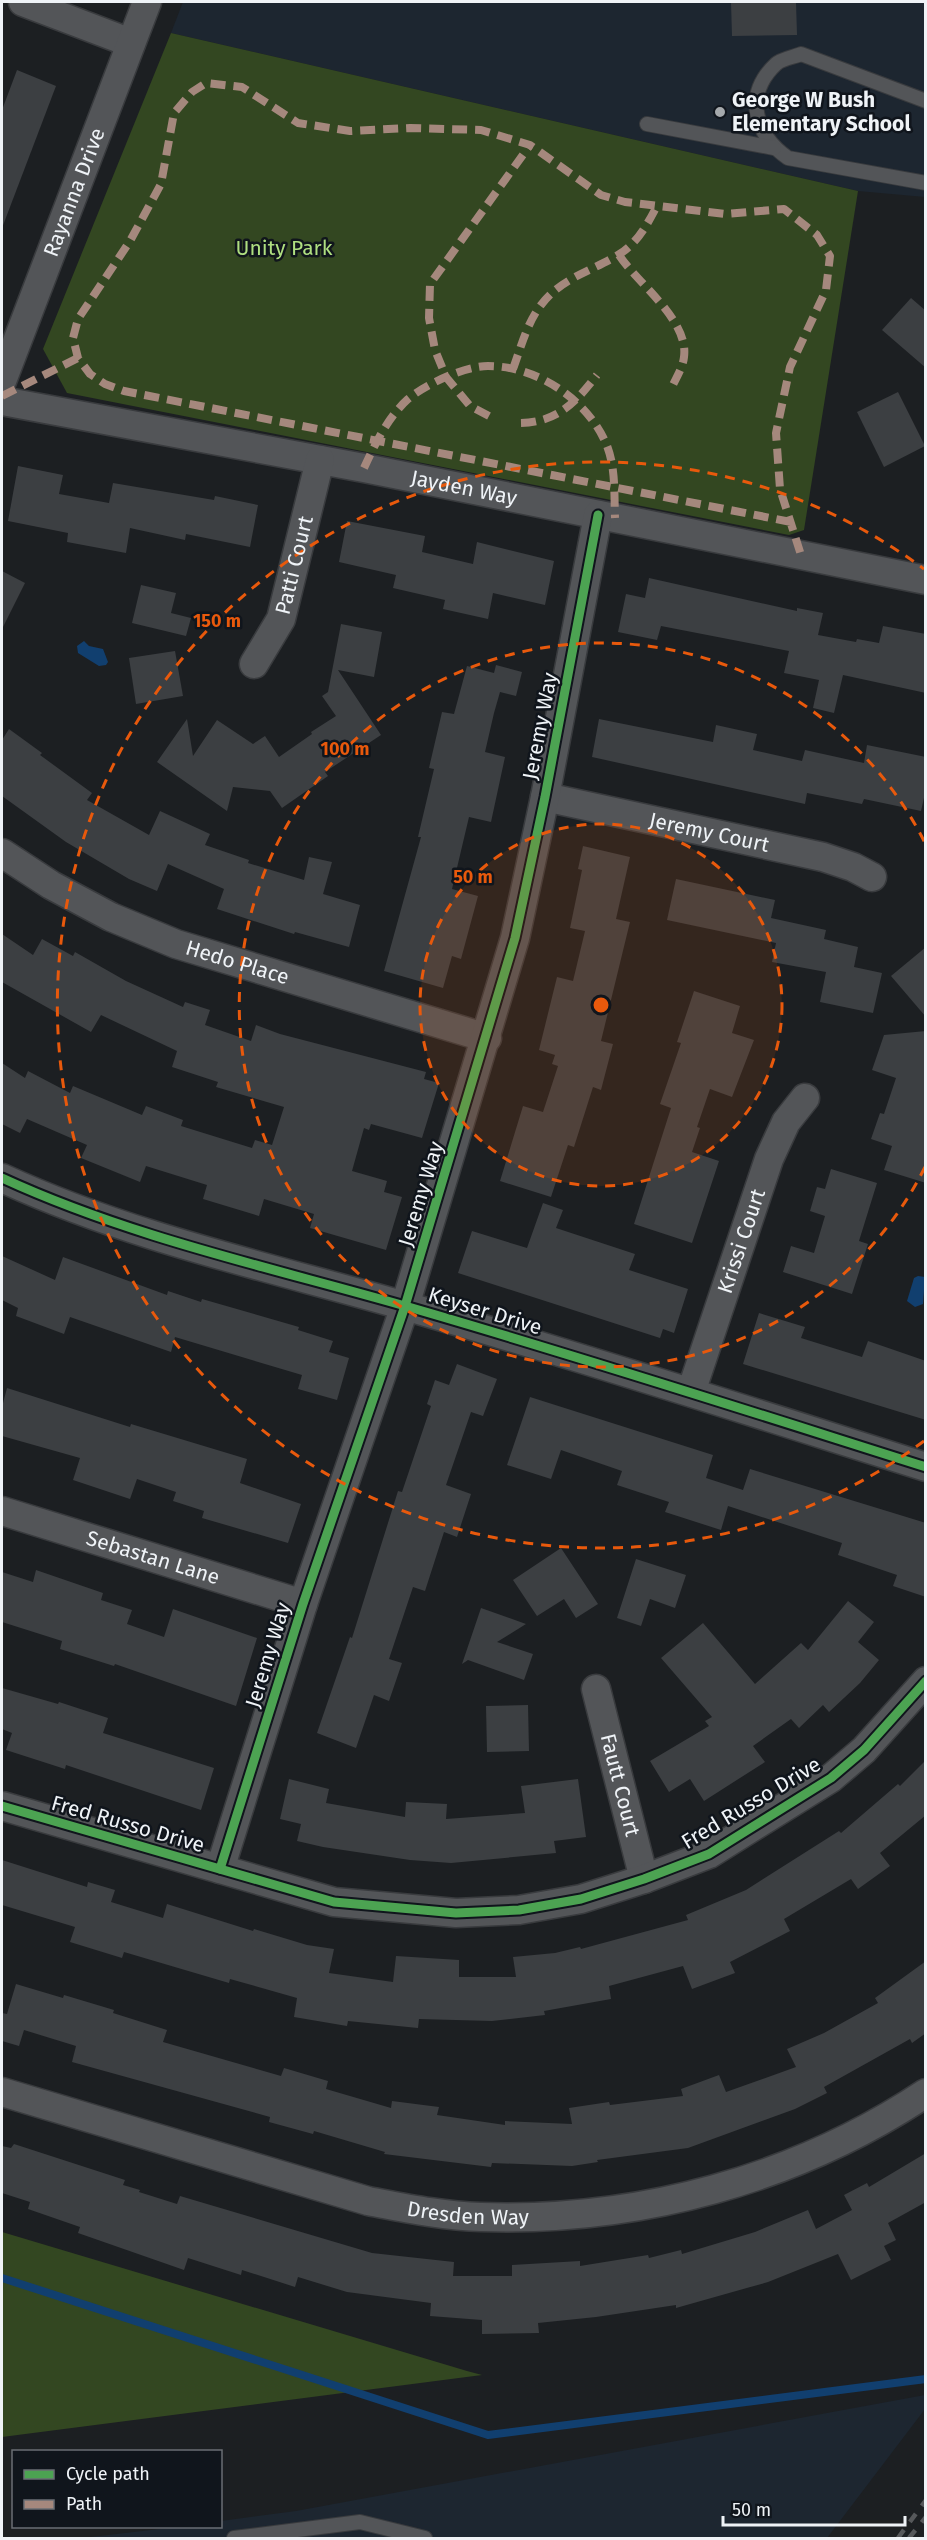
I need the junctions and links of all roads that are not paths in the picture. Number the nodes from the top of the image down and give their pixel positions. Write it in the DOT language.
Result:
graph roads {
  1 [pos="23,2"];
  2 [pos="147,2"];
  3 [pos="131,43"];
  4 [pos="926,101"];
  5 [pos="647,124"];
  6 [pos="774,148"];
  7 [pos="926,183"];
  8 [pos="2,381"];
  9 [pos="2,401"];
  10 [pos="320,460"];
  11 [pos="598,515"];
  12 [pos="926,580"];
  13 [pos="254,664"];
  14 [pos="545,796"];
  15 [pos="2,853"];
  16 [pos="872,877"];
  17 [pos="487,1038"];
  18 [pos="805,1098"];
  19 [pos="2,1178"];
  20 [pos="405,1306"];
  21 [pos="691,1392"];
  22 [pos="926,1467"];
  23 [pos="2,1511"];
  24 [pos="303,1604"];
  25 [pos="926,1681"];
  26 [pos="596,1689"];
  27 [pos="2,1806"];
  28 [pos="220,1869"];
  29 [pos="644,1879"];
  30 [pos="2,2092"];
  31 [pos="926,2093"];
  32 [pos="234,2538"];
  33 [pos="425,2538"];
  1 -- 3 [label="street"];
  2 -- 3 [label="street, Rayanna Drive"];
  3 -- 8 [label="street, Rayanna Drive"];
  4 -- 6 [label="lane"];
  5 -- 6 [label="lane"];
  6 -- 7 [label="lane"];
  9 -- 10 [label="street, Jayden Way"];
  10 -- 11 [label="street, Jayden Way"];
  10 -- 13 [label="street, Patti Court"];
  11 -- 12 [label="street, Jayden Way"];
  11 -- 14 [label="street, Jeremy Way"];
  14 -- 16 [label="street, Jeremy Court"];
  14 -- 17 [label="street, Jeremy Way"];
  15 -- 17 [label="street, Hedo Place"];
  17 -- 20 [label="street, Jeremy Way"];
  18 -- 21 [label="street, Krissi Court"];
  19 -- 20 [label="street, Keyser Drive"];
  20 -- 21 [label="street, Keyser Drive"];
  20 -- 24 [label="street, Jeremy Way"];
  21 -- 22 [label="street, Keyser Drive"];
  23 -- 24 [label="street, Sebastan Lane"];
  24 -- 28 [label="street, Jeremy Way"];
  25 -- 29 [label="street, Fred Russo Drive"];
  26 -- 29 [label="street, Fautt Court"];
  27 -- 28 [label="street, Fred Russo Drive"];
  28 -- 29 [label="street, Fred Russo Drive"];
  30 -- 31 [label="street, Dresden Way"];
  32 -- 33 [label="lane"];
}
